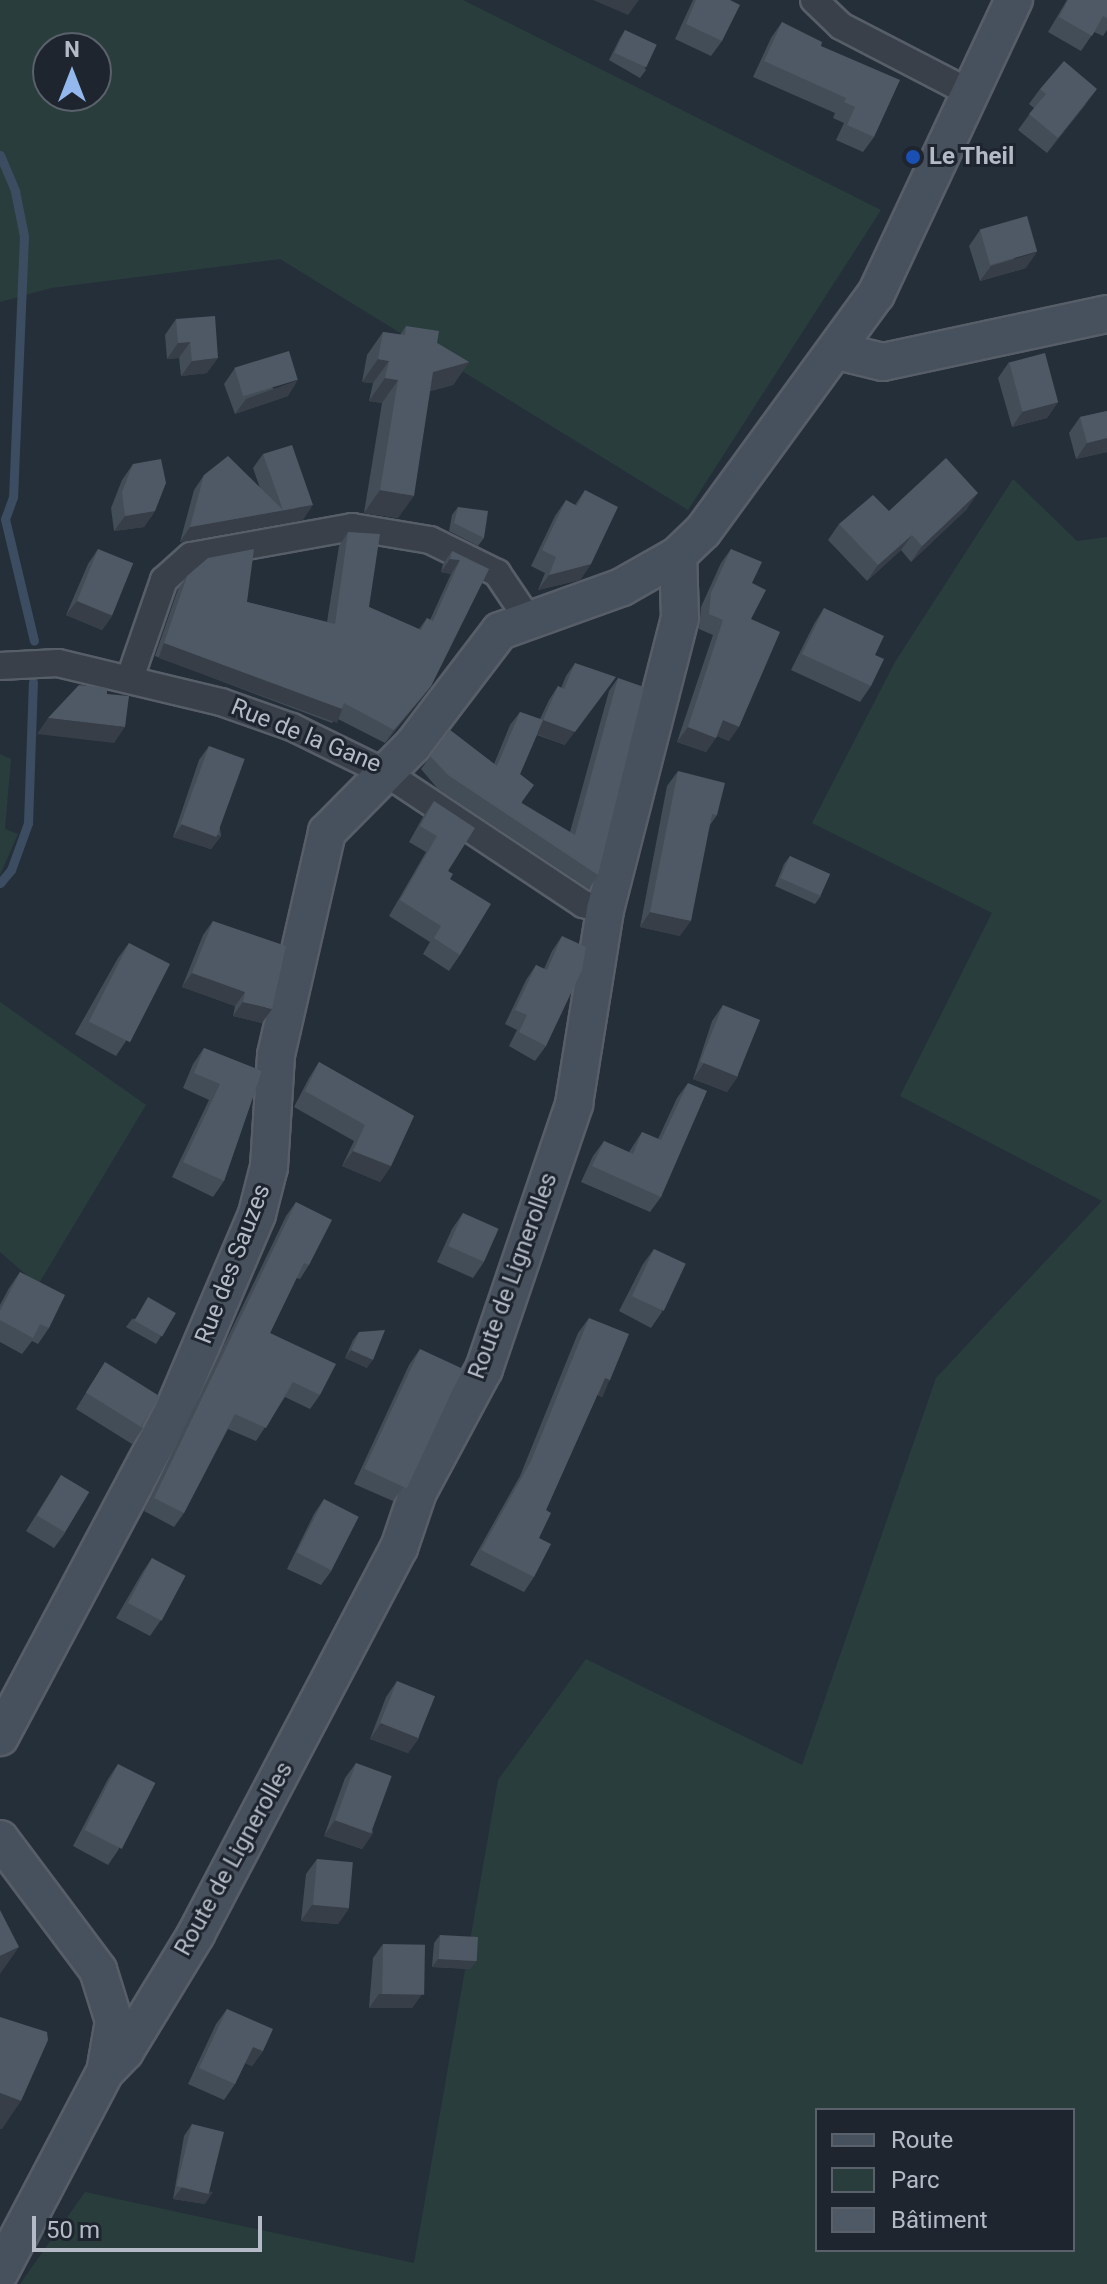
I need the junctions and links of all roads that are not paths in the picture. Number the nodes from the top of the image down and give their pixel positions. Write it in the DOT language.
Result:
graph roads {
  1 [pos="814,0"];
  2 [pos="1014,0"];
  3 [pos="972,94"];
  4 [pos="1107,314"];
  5 [pos="838,351"];
  6 [pos="678,555"];
  7 [pos="528,619"];
  8 [pos="0,666"];
  9 [pos="130,678"];
  10 [pos="386,773"];
  11 [pos="605,910"];
  12 [pos="0,1737"];
  13 [pos="0,1839"];
  14 [pos="98,1970"];
  15 [pos="164,1983"];
  16 [pos="105,2072"];
  17 [pos="0,2272"];
  1 -- 3 [label="street"];
  2 -- 3 [label="street, Rue de la Gane"];
  3 -- 5 [label="street, Rue de la Gane"];
  4 -- 5 [label="street"];
  5 -- 6 [label="street, Rue de la Gane"];
  6 -- 7 [label="street, Rue de la Gane"];
  6 -- 11 [label="street, Route de Lignerolles"];
  7 -- 9 [label="street"];
  7 -- 10 [label="street, Rue de la Gane"];
  8 -- 9 [label="street, Rue de la Gane"];
  9 -- 10 [label="street, Rue de la Gane"];
  10 -- 11 [label="street"];
  10 -- 12 [label="street, Rue des Sauzes"];
  11 -- 15 [label="street, Route de Lignerolles"];
  13 -- 14 [label="street"];
  14 -- 15 [label="street"];
  14 -- 16 [label="street"];
  15 -- 16 [label="street, Route de Lignerolles"];
  16 -- 17 [label="street"];
}
